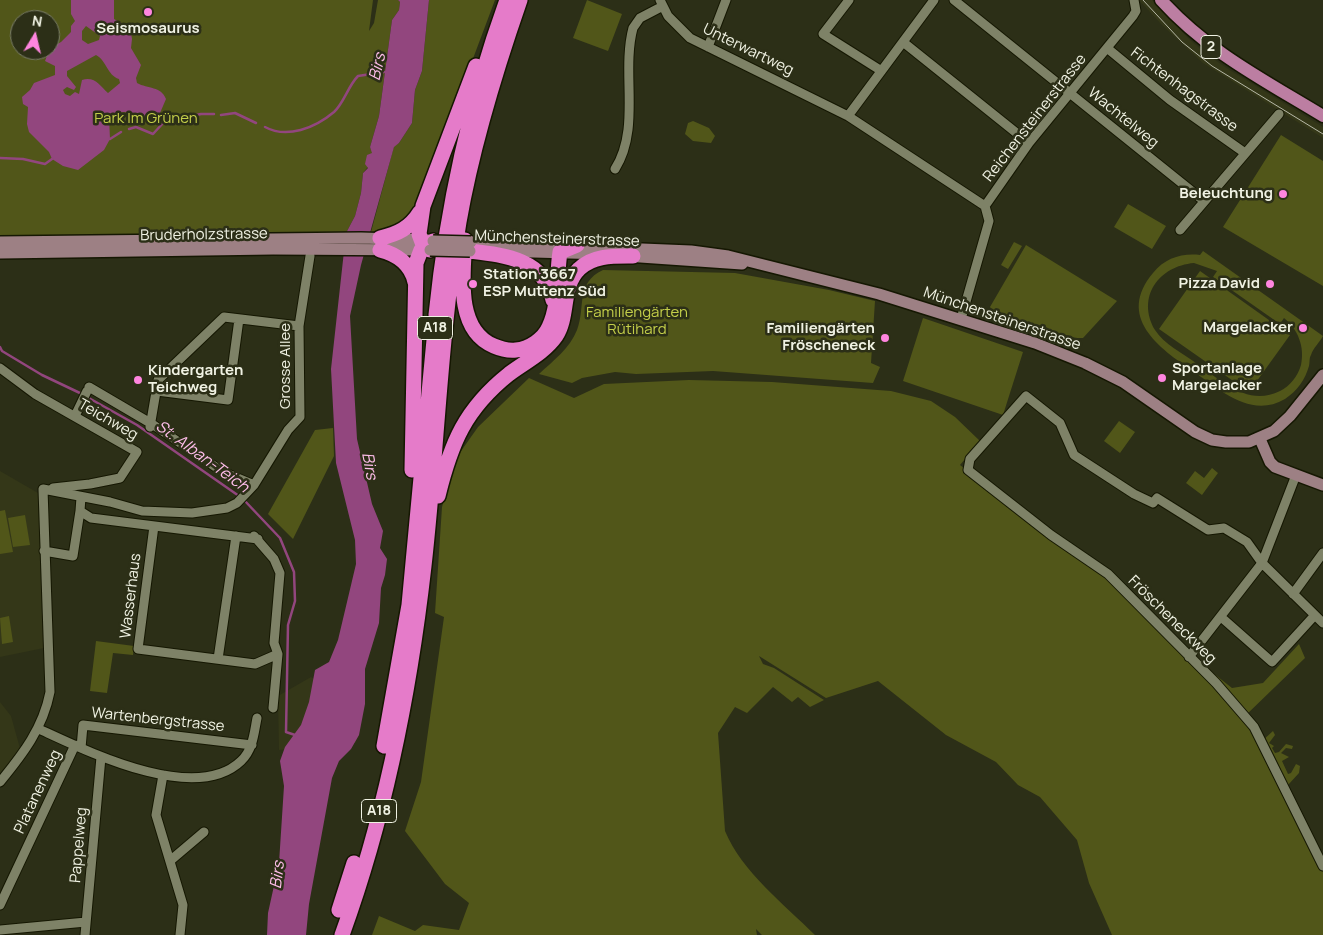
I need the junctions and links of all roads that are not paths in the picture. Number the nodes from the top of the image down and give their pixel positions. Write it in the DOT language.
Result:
graph roads {
  1 [pos="502,0"];
  2 [pos="507,0"];
  3 [pos="520,0"];
  4 [pos="726,0"];
  5 [pos="849,0"];
  6 [pos="934,0"];
  7 [pos="954,0"];
  8 [pos="1134,0"];
  9 [pos="1161,0"];
  10 [pos="661,3"];
  11 [pos="903,42"];
  12 [pos="708,47"];
  13 [pos="1107,48"];
  14 [pos="880,70"];
  15 [pos="1071,93"];
  16 [pos="1279,114"];
  17 [pos="848,116"];
  18 [pos="1323,116"];
  19 [pos="1029,144"];
  20 [pos="1245,153"];
  21 [pos="615,170"];
  22 [pos="471,171"];
  23 [pos="1204,201"];
  24 [pos="423,206"];
  25 [pos="986,206"];
  26 [pos="1180,230"];
  27 [pos="0,237"];
  28 [pos="57,241"];
  29 [pos="0,242"];
  30 [pos="273,244"];
  31 [pos="380,244"];
  32 [pos="401,244"];
  33 [pos="426,245"];
  34 [pos="470,246"];
  35 [pos="564,248"];
  36 [pos="50,251"];
  37 [pos="0,253"];
  38 [pos="310,256"];
  39 [pos="633,256"];
  40 [pos="0,257"];
  41 [pos="754,264"];
  42 [pos="415,286"];
  43 [pos="566,299"];
  44 [pos="554,310"];
  45 [pos="239,319"];
  46 [pos="961,319"];
  47 [pos="298,326"];
  48 [pos="0,368"];
  49 [pos="1323,375"];
  50 [pos="157,391"];
  51 [pos="75,416"];
  52 [pos="151,426"];
  53 [pos="1260,439"];
  54 [pos="142,443"];
  55 [pos="137,452"];
  56 [pos="1296,475"];
  57 [pos="1323,485"];
  58 [pos="250,488"];
  59 [pos="43,489"];
  60 [pos="81,497"];
  61 [pos="80,511"];
  62 [pos="154,526"];
  63 [pos="236,536"];
  64 [pos="44,551"];
  65 [pos="1323,553"];
  66 [pos="424,563"];
  67 [pos="1262,563"];
  68 [pos="1293,594"];
  69 [pos="1315,615"];
  70 [pos="1221,617"];
  71 [pos="1323,623"];
  72 [pos="278,654"];
  73 [pos="1189,657"];
  74 [pos="218,659"];
  75 [pos="399,662"];
  76 [pos="273,708"];
  77 [pos="257,718"];
  78 [pos="39,729"];
  79 [pos="252,745"];
  80 [pos="78,747"];
  81 [pos="101,757"];
  82 [pos="163,776"];
  83 [pos="0,782"];
  84 [pos="204,832"];
  85 [pos="171,860"];
  86 [pos="1323,866"];
  87 [pos="0,904"];
  88 [pos="86,922"];
  89 [pos="0,930"];
  90 [pos="85,935"];
  91 [pos="180,935"];
  92 [pos="332,935"];
  93 [pos="342,935"];
  1 -- 24 [label="highway"];
  2 -- 75 [label="highway, A18"];
  3 -- 22 [label="highway, A18"];
  4 -- 12 [label="street"];
  5 -- 14 [label="street"];
  6 -- 11 [label="street"];
  7 -- 15 [label="street, Wachtelweg"];
  8 -- 13 [label="street, Reichensteinerstrasse"];
  9 -- 18 [label="main road, 2"];
  10 -- 12 [label="street, Unterwartweg"];
  10 -- 21 [label="street, Unterwartweg"];
  11 -- 14 [label="street"];
  11 -- 19 [label="street"];
  12 -- 17 [label="street, Unterwartweg"];
  13 -- 15 [label="street, Reichensteinerstrasse"];
  13 -- 20 [label="street, Fichtenhagstrasse"];
  14 -- 17 [label="street"];
  15 -- 19 [label="street, Reichensteinerstrasse"];
  15 -- 23 [label="street, Wachtelweg"];
  16 -- 20 [label="street"];
  17 -- 25 [label="street, Unterwartweg"];
  19 -- 25 [label="street, Reichensteinerstrasse"];
  20 -- 23 [label="street"];
  22 -- 44 [label="highway"];
  22 -- 66 [label="highway, A18"];
  23 -- 26 [label="street"];
  24 -- 32 [label="highway"];
  24 -- 33 [label="highway"];
  25 -- 46 [label="street, Reichensteinerstrasse"];
  27 -- 28 [label="main road, Bruderholzstrasse"];
  28 -- 29 [label="main road, Bruderholzstrasse"];
  28 -- 30 [label="main road, Bruderholzstrasse"];
  30 -- 31 [label="main road, Bruderholzstrasse"];
  30 -- 36 [label="main road, Bruderholzstrasse"];
  31 -- 32 [label="highway"];
  31 -- 32 [label="highway"];
  32 -- 33 [label="main road, Münchensteinerstrasse"];
  32 -- 42 [label="highway"];
  33 -- 34 [label="main road, Münchensteinerstrasse, bridge"];
  33 -- 42 [label="highway"];
  34 -- 35 [label="main road, Münchensteinerstrasse"];
  34 -- 44 [label="highway"];
  35 -- 39 [label="main road, Münchensteinerstrasse"];
  35 -- 41 [label="main road, Münchensteinerstrasse"];
  35 -- 43 [label="highway"];
  35 -- 44 [label="highway"];
  36 -- 37 [label="main road, Bruderholzstrasse"];
  36 -- 40 [label="main road, Bruderholzstrasse"];
  38 -- 47 [label="street, Grosse Allee"];
  39 -- 41 [label="main road, Münchensteinerstrasse"];
  39 -- 43 [label="highway"];
  41 -- 46 [label="main road, Münchensteinerstrasse"];
  42 -- 75 [label="highway"];
  43 -- 66 [label="highway"];
  45 -- 47 [label="street"];
  45 -- 50 [label="street"];
  45 -- 50 [label="street"];
  46 -- 53 [label="main road, Münchensteinerstrasse"];
  47 -- 58 [label="street, Grosse Allee"];
  48 -- 51 [label="street, Teichweg"];
  49 -- 53 [label="main road"];
  50 -- 52 [label="street"];
  51 -- 52 [label="street, Teichweg"];
  51 -- 55 [label="street, Teichweg"];
  52 -- 58 [label="street, Teichweg"];
  53 -- 56 [label="main road"];
  54 -- 55 [label="street"];
  55 -- 59 [label="street, Teichweg"];
  56 -- 57 [label="main road"];
  56 -- 67 [label="street"];
  58 -- 60 [label="street"];
  59 -- 60 [label="street"];
  59 -- 64 [label="street"];
  60 -- 61 [label="street"];
  61 -- 62 [label="street"];
  61 -- 64 [label="street"];
  62 -- 63 [label="street"];
  62 -- 74 [label="street, Wasserhaus"];
  63 -- 72 [label="street"];
  63 -- 74 [label="street"];
  64 -- 78 [label="street"];
  65 -- 68 [label="street"];
  66 -- 93 [label="highway, A18"];
  67 -- 68 [label="street"];
  67 -- 70 [label="street"];
  67 -- 73 [label="street, Fröscheneckweg"];
  68 -- 69 [label="street"];
  69 -- 70 [label="street"];
  69 -- 71 [label="street"];
  70 -- 73 [label="street"];
  72 -- 74 [label="street, Wasserhaus"];
  72 -- 76 [label="street"];
  73 -- 86 [label="street, Fröscheneckweg"];
  75 -- 92 [label="highway, A18"];
  77 -- 79 [label="street"];
  78 -- 80 [label="street"];
  78 -- 83 [label="street"];
  79 -- 80 [label="street, Wartenbergstrasse"];
  79 -- 82 [label="street"];
  80 -- 81 [label="street"];
  80 -- 87 [label="street, Platanenweg"];
  81 -- 82 [label="street"];
  81 -- 88 [label="street, Pappelweg"];
  82 -- 85 [label="street"];
  84 -- 85 [label="street"];
  85 -- 91 [label="street"];
  88 -- 89 [label="street"];
  88 -- 90 [label="street, Pappelweg"];
}
